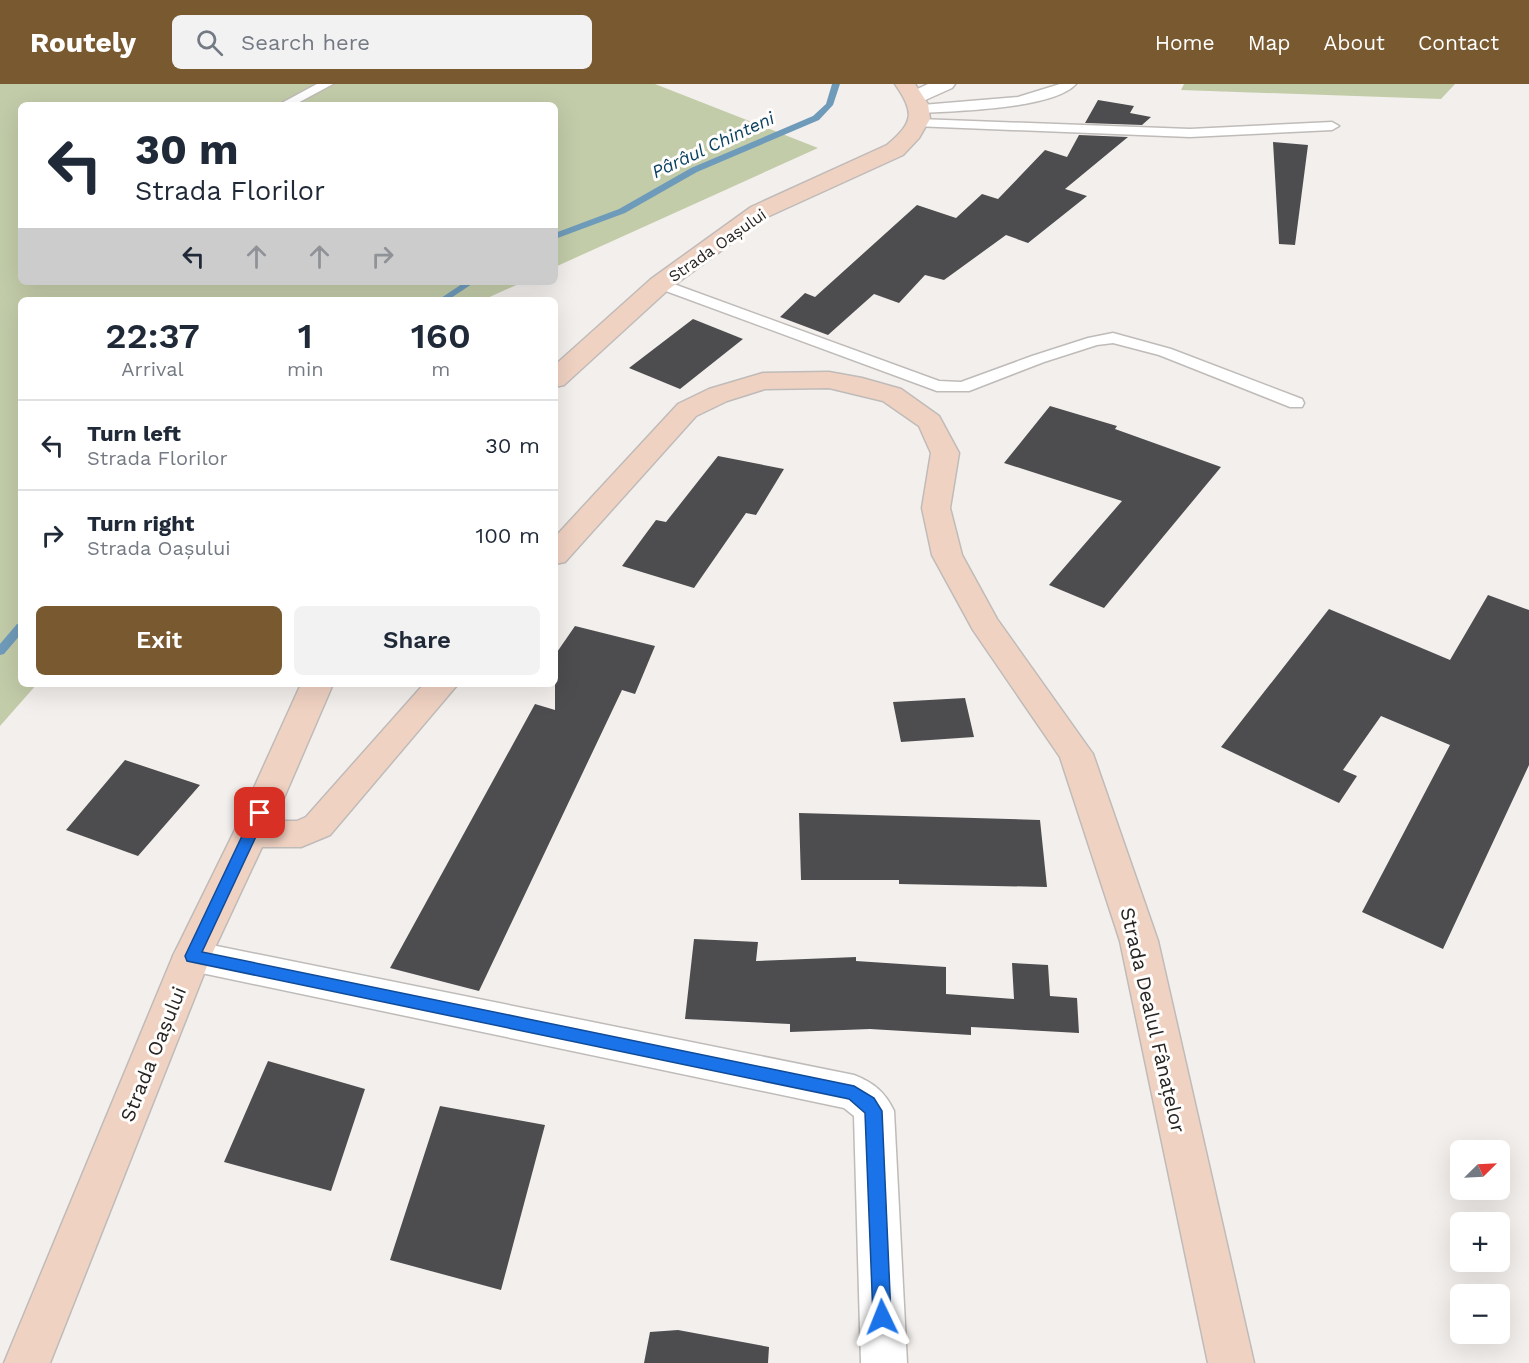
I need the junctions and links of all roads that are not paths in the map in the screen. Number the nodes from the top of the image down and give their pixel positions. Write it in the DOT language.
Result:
graph roads {
  1 [pos="327,84"];
  2 [pos="945,84"];
  3 [pos="1070,84"];
  4 [pos="290,102"];
  5 [pos="915,103"];
  6 [pos="1332,126"];
  7 [pos="660,285"];
  8 [pos="558,376"];
  9 [pos="1296,403"];
  10 [pos="558,552"];
  11 [pos="316,687"];
  12 [pos="439,687"];
  13 [pos="250,834"];
  14 [pos="192,956"];
  15 [pos="27,1363"];
  16 [pos="884,1363"];
  17 [pos="1231,1363"];
  1 -- 4 [label="lane"];
  2 -- 5 [label="street"];
  3 -- 5 [label="lane"];
  5 -- 6 [label="lane"];
  5 -- 7 [label="main road, Strada Oașului"];
  7 -- 8 [label="main road, Strada Oașului"];
  7 -- 9 [label="lane"];
  10 -- 17 [label="main road, Strada Dealul Fânațelor"];
  11 -- 13 [label="main road, Strada Oașului"];
  12 -- 13 [label="main road"];
  13 -- 14 [label="main road, Strada Oașului"];
  14 -- 15 [label="main road, Strada Oașului"];
  14 -- 16 [label="street"];
}
